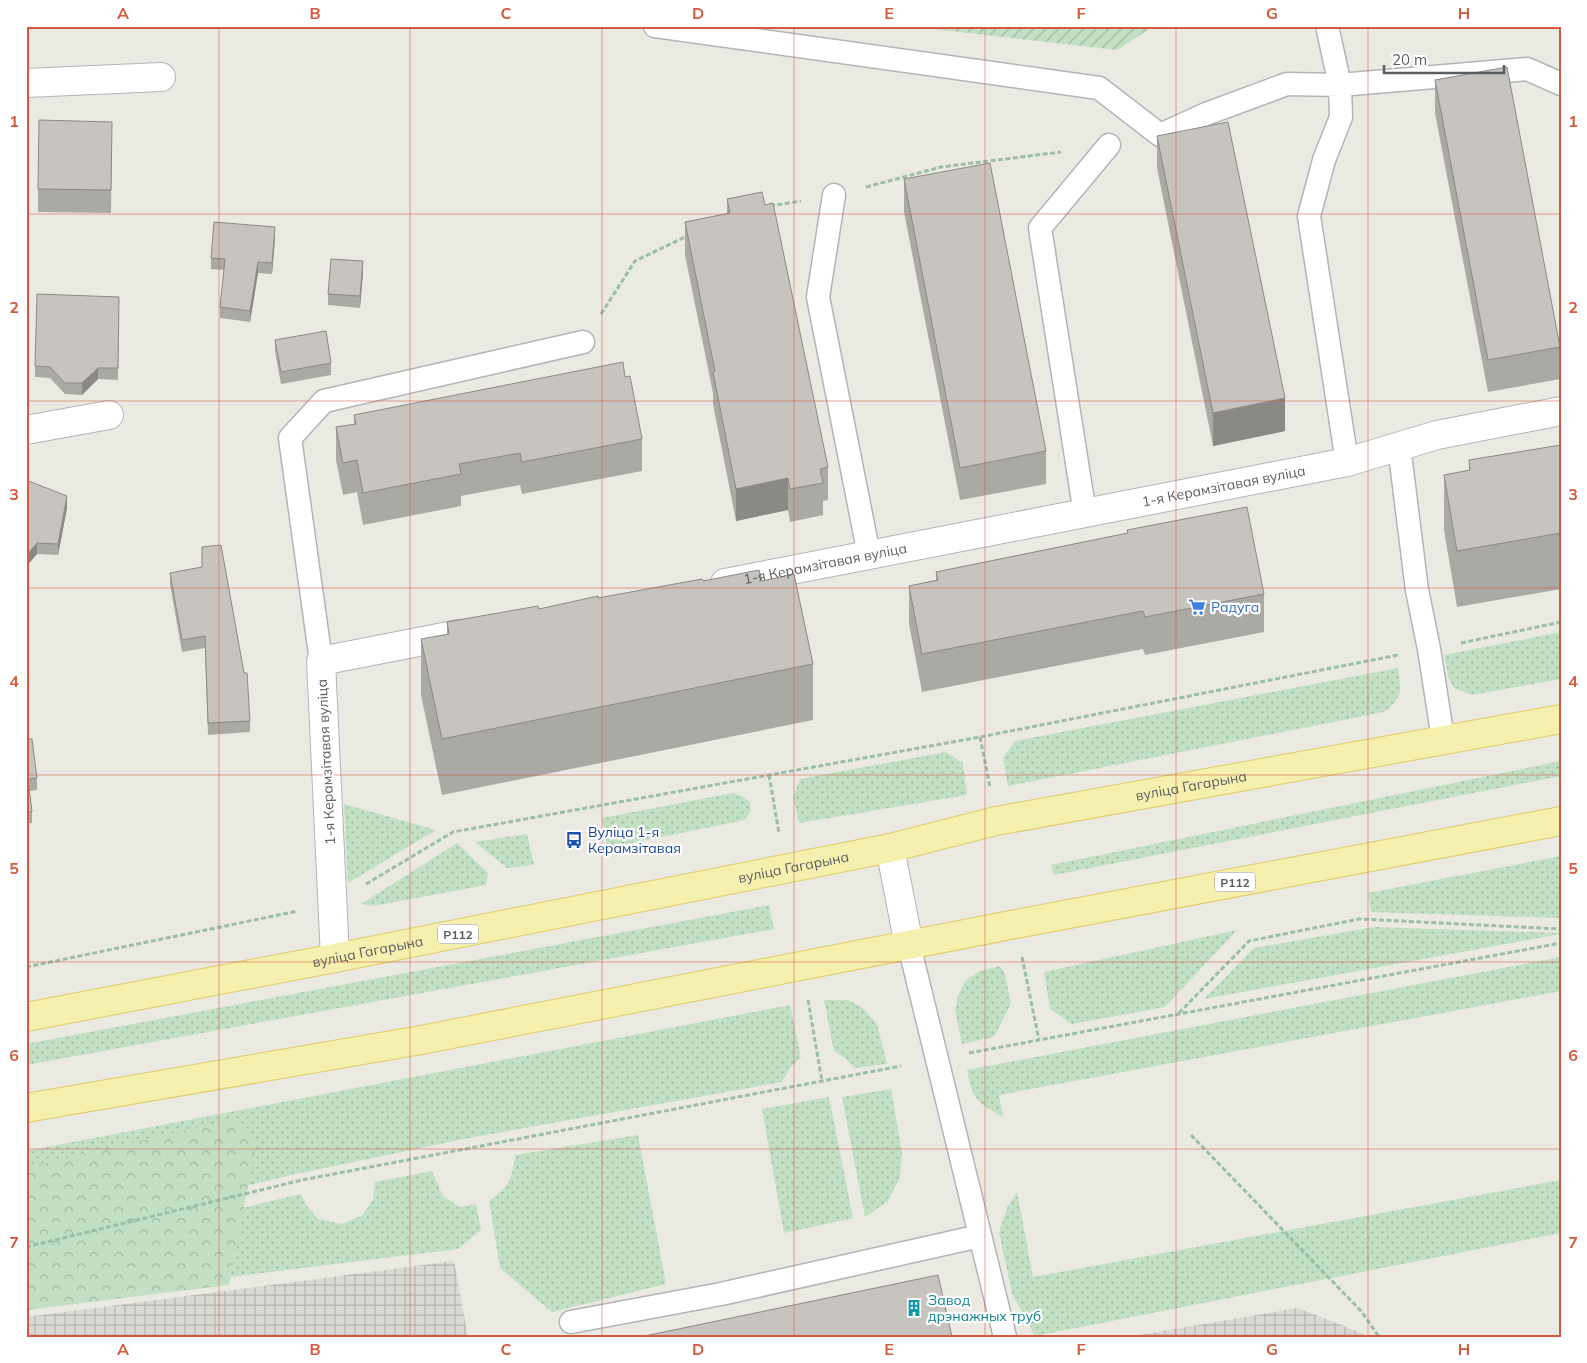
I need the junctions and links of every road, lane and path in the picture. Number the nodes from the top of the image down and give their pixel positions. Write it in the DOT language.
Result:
graph roads {
  1 [pos="654,26"];
  2 [pos="1327,26"];
  3 [pos="161,77"];
  4 [pos="26,84"];
  5 [pos="1561,84"];
  6 [pos="1340,85"];
  7 [pos="1109,145"];
  8 [pos="834,195"];
  9 [pos="583,342"];
  10 [pos="1561,411"];
  11 [pos="109,415"];
  12 [pos="26,430"];
  13 [pos="1399,446"];
  14 [pos="1347,462"];
  15 [pos="1085,514"];
  16 [pos="869,555"];
  17 [pos="702,587"];
  18 [pos="1561,622"];
  19 [pos="487,629"];
  20 [pos="1429,649"];
  21 [pos="321,661"];
  22 [pos="1561,718"];
  23 [pos="980,737"];
  24 [pos="1443,739"];
  25 [pos="769,775"];
  26 [pos="990,790"];
  27 [pos="1561,821"];
  28 [pos="779,834"];
  29 [pos="890,848"];
  30 [pos="333,904"];
  31 [pos="1561,929"];
  32 [pos="1561,943"];
  33 [pos="909,945"];
  34 [pos="1022,956"];
  35 [pos="335,958"];
  36 [pos="26,967"];
  37 [pos="807,995"];
  38 [pos="1178,1014"];
  39 [pos="26,1017"];
  40 [pos="1039,1040"];
  41 [pos="965,1054"];
  42 [pos="901,1066"];
  43 [pos="822,1081"];
  44 [pos="26,1108"];
  45 [pos="1191,1136"];
  46 [pos="980,1236"];
  47 [pos="26,1247"];
  48 [pos="571,1322"];
  49 [pos="1005,1337"];
  50 [pos="1379,1337"];
  1 -- 6 [label="lane"];
  2 -- 6 [label="lane"];
  3 -- 4 [label="street"];
  5 -- 6 [label="lane"];
  6 -- 14 [label="lane"];
  7 -- 15 [label="lane"];
  8 -- 16 [label="lane"];
  9 -- 21 [label="lane"];
  10 -- 13 [label="street, 1-я Керамзітавая вуліца"];
  11 -- 12 [label="street"];
  13 -- 14 [label="street, 1-я Керамзітавая вуліца"];
  13 -- 20 [label="lane"];
  14 -- 15 [label="street, 1-я Керамзітавая вуліца"];
  15 -- 16 [label="street, 1-я Керамзітавая вуліца"];
  16 -- 17 [label="street, 1-я Керамзітавая вуліца"];
  18 -- 20 [label="path"];
  19 -- 21 [label="street, 1-я Керамзітавая вуліца"];
  20 -- 23 [label="path"];
  20 -- 24 [label="lane"];
  21 -- 30 [label="street, 1-я Керамзітавая вуліца"];
  22 -- 24 [label="main road, вуліца Гагарына / Р112"];
  23 -- 25 [label="path"];
  23 -- 26 [label="path"];
  24 -- 29 [label="main road, вуліца Гагарына / Р112"];
  25 -- 28 [label="path"];
  25 -- 30 [label="path"];
  27 -- 33 [label="main road, Р112"];
  29 -- 33 [label="street"];
  29 -- 35 [label="main road, вуліца Гагарына / Р112"];
  30 -- 35 [label="street, 1-я Керамзітавая вуліца"];
  30 -- 36 [label="path"];
  31 -- 38 [label="path"];
  32 -- 38 [label="path"];
  33 -- 44 [label="main road, Р112"];
  33 -- 46 [label="lane"];
  34 -- 40 [label="path"];
  35 -- 39 [label="main road, вуліца Гагарына / Р112"];
  37 -- 43 [label="path"];
  38 -- 40 [label="path"];
  40 -- 41 [label="path"];
  42 -- 43 [label="path"];
  43 -- 47 [label="path"];
  45 -- 50 [label="path"];
  46 -- 48 [label="lane"];
  46 -- 49 [label="lane"];
}
